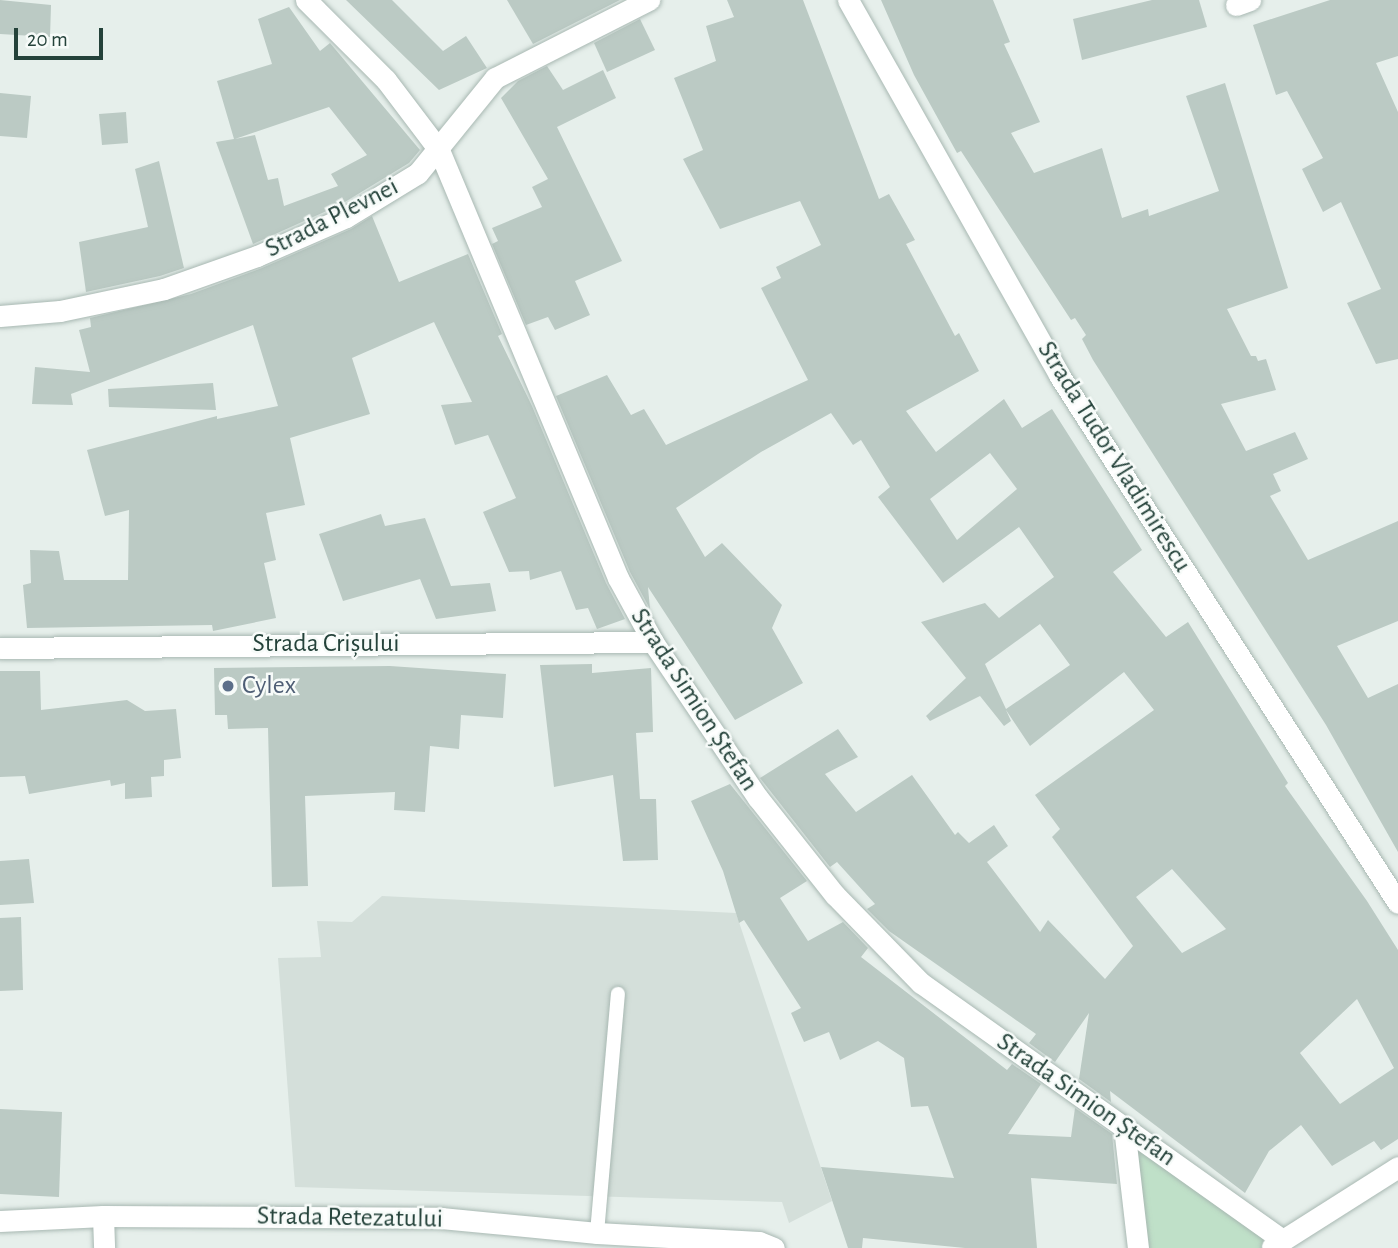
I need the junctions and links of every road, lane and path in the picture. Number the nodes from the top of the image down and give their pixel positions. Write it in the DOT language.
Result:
graph roads {
  1 [pos="306,0"];
  2 [pos="649,0"];
  3 [pos="848,0"];
  4 [pos="439,150"];
  5 [pos="0,316"];
  6 [pos="653,642"];
  7 [pos="0,648"];
  8 [pos="1398,903"];
  9 [pos="618,994"];
  10 [pos="1124,1127"];
  11 [pos="1398,1167"];
  12 [pos="103,1216"];
  13 [pos="0,1221"];
  14 [pos="597,1233"];
  15 [pos="1277,1244"];
  16 [pos="104,1248"];
  17 [pos="614,1248"];
  18 [pos="774,1248"];
  19 [pos="1138,1248"];
  1 -- 4 [label="street, Strada Simion Ștefan"];
  2 -- 4 [label="street, Strada Plevnei"];
  3 -- 8 [label="street, Strada Tudor Vladimirescu"];
  4 -- 5 [label="street, Strada Plevnei"];
  4 -- 6 [label="street, Strada Simion Ștefan"];
  6 -- 7 [label="street, Strada Crișului"];
  6 -- 10 [label="street, Strada Simion Ștefan"];
  9 -- 14 [label="lane"];
  10 -- 15 [label="street, Strada Simion Ștefan"];
  10 -- 19 [label="street"];
  11 -- 15 [label="street"];
  12 -- 13 [label="street, Strada Retezatului"];
  12 -- 14 [label="street, Strada Retezatului"];
  12 -- 16 [label="street"];
  14 -- 17 [label="street"];
  14 -- 18 [label="street, Strada Retezatului"];
}
